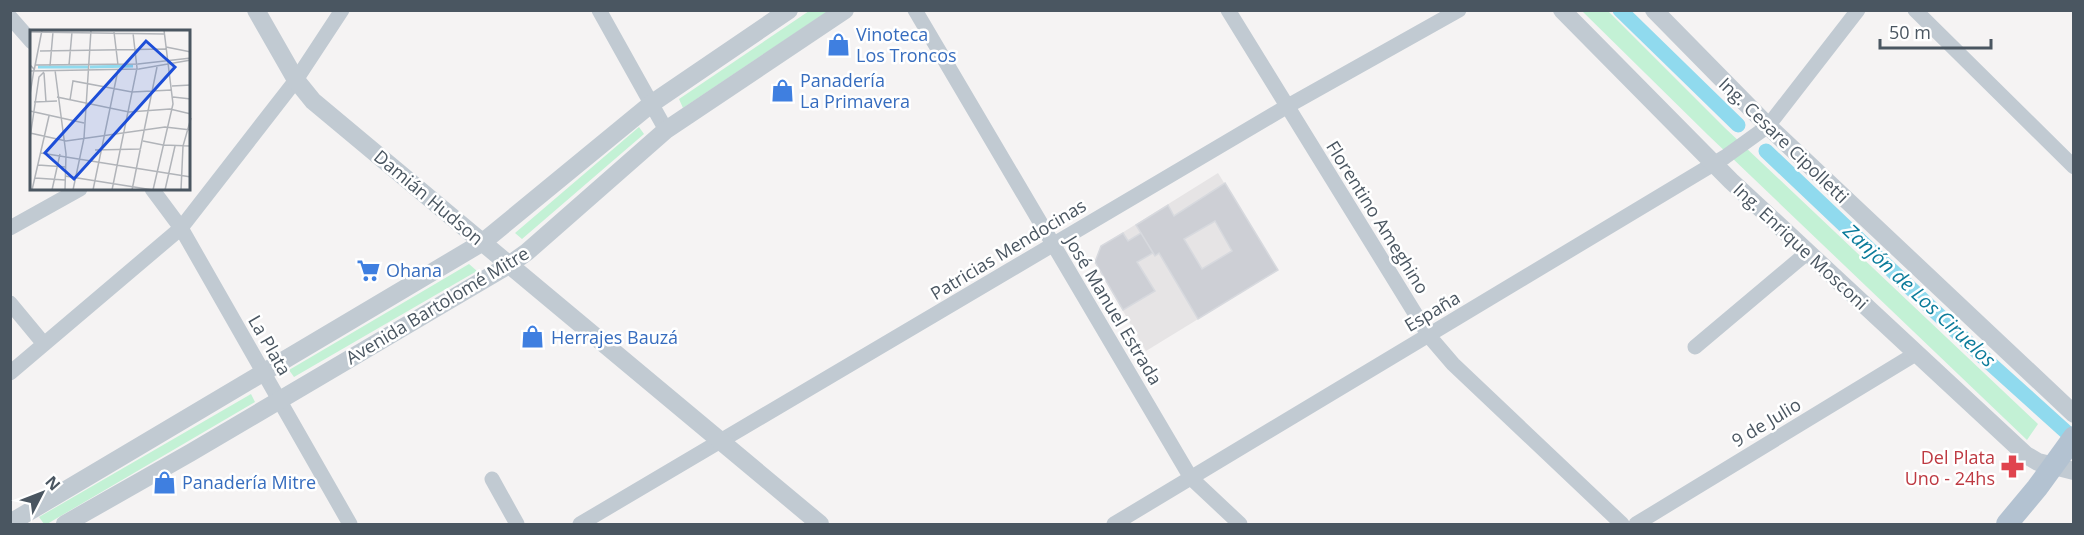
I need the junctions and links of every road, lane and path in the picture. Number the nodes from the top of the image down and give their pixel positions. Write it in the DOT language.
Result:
graph roads {
  1 [pos="256,10"];
  2 [pos="342,10"];
  3 [pos="599,10"];
  4 [pos="789,10"];
  5 [pos="845,10"];
  6 [pos="915,10"];
  7 [pos="1228,10"];
  8 [pos="1459,10"];
  9 [pos="1562,10"];
  10 [pos="1654,10"];
  11 [pos="1858,10"];
  12 [pos="1915,10"];
  13 [pos="10,17"];
  14 [pos="30,40"];
  15 [pos="296,80"];
  16 [pos="651,104"];
  17 [pos="1286,107"];
  18 [pos="1768,126"];
  19 [pos="666,130"];
  20 [pos="1714,164"];
  21 [pos="2073,167"];
  22 [pos="78,190"];
  23 [pos="153,190"];
  24 [pos="10,228"];
  25 [pos="181,228"];
  26 [pos="483,242"];
  27 [pos="1053,245"];
  28 [pos="1808,252"];
  29 [pos="509,265"];
  30 [pos="10,303"];
  31 [pos="1429,336"];
  32 [pos="44,345"];
  33 [pos="1695,347"];
  34 [pos="1917,353"];
  35 [pos="10,373"];
  36 [pos="264,373"];
  37 [pos="279,400"];
  38 [pos="2073,414"];
  39 [pos="2073,438"];
  40 [pos="722,442"];
  41 [pos="2063,469"];
  42 [pos="1191,478"];
  43 [pos="492,479"];
  44 [pos="12,522"];
  45 [pos="65,525"];
  46 [pos="350,525"];
  47 [pos="517,525"];
  48 [pos="580,525"];
  49 [pos="820,525"];
  50 [pos="1114,525"];
  51 [pos="1240,525"];
  52 [pos="1622,525"];
  53 [pos="1636,525"];
  54 [pos="2007,525"];
  1 -- 15 [label="street, Damián Hudson"];
  2 -- 15 [label="street"];
  3 -- 16 [label="street"];
  4 -- 16 [label="street, Avenida Bartolomé Mitre"];
  5 -- 19 [label="street, Avenida Bartolomé Mitre"];
  6 -- 27 [label="street, José Manuel Estrada"];
  7 -- 17 [label="street, Florentino Ameghino"];
  8 -- 17 [label="street, Patricias Mendocinas"];
  9 -- 20 [label="street, Ing. Enrique Mosconi"];
  10 -- 18 [label="street, Ing. Cesare Cipolletti"];
  11 -- 18 [label="street, España"];
  12 -- 21 [label="street"];
  13 -- 14 [label="street"];
  15 -- 25 [label="street"];
  15 -- 26 [label="street, Damián Hudson"];
  16 -- 19 [label="street"];
  16 -- 26 [label="street, Avenida Bartolomé Mitre"];
  17 -- 27 [label="street, Patricias Mendocinas"];
  17 -- 31 [label="street, Florentino Ameghino"];
  18 -- 20 [label="street, España"];
  18 -- 38 [label="street, Ing. Cesare Cipolletti"];
  19 -- 29 [label="street, Avenida Bartolomé Mitre"];
  20 -- 28 [label="street, Ing. Enrique Mosconi"];
  20 -- 31 [label="street, España"];
  22 -- 24 [label="street"];
  23 -- 25 [label="street, La Plata"];
  25 -- 32 [label="street"];
  25 -- 36 [label="street, La Plata"];
  26 -- 29 [label="street, Damián Hudson"];
  26 -- 36 [label="street, Avenida Bartolomé Mitre"];
  27 -- 40 [label="street, Patricias Mendocinas"];
  27 -- 42 [label="street, José Manuel Estrada"];
  28 -- 33 [label="street"];
  28 -- 34 [label="street, Ing. Enrique Mosconi"];
  29 -- 37 [label="street, Avenida Bartolomé Mitre"];
  29 -- 40 [label="street, Damián Hudson"];
  30 -- 32 [label="street"];
  31 -- 42 [label="street, España"];
  31 -- 52 [label="street, Florentino Ameghino"];
  32 -- 35 [label="street"];
  34 -- 41 [label="street, Ing. Enrique Mosconi"];
  34 -- 53 [label="street, 9 de Julio"];
  36 -- 37 [label="street, La Plata"];
  36 -- 44 [label="street, Avenida Bartolomé Mitre"];
  37 -- 45 [label="street, Avenida Bartolomé Mitre"];
  37 -- 46 [label="street, La Plata"];
  39 -- 41 [label="main road"];
  40 -- 48 [label="street, Patricias Mendocinas"];
  40 -- 49 [label="street, Damián Hudson"];
  41 -- 54 [label="main road"];
  42 -- 50 [label="street, España"];
  42 -- 51 [label="street, José Manuel Estrada"];
  43 -- 47 [label="street"];
}
